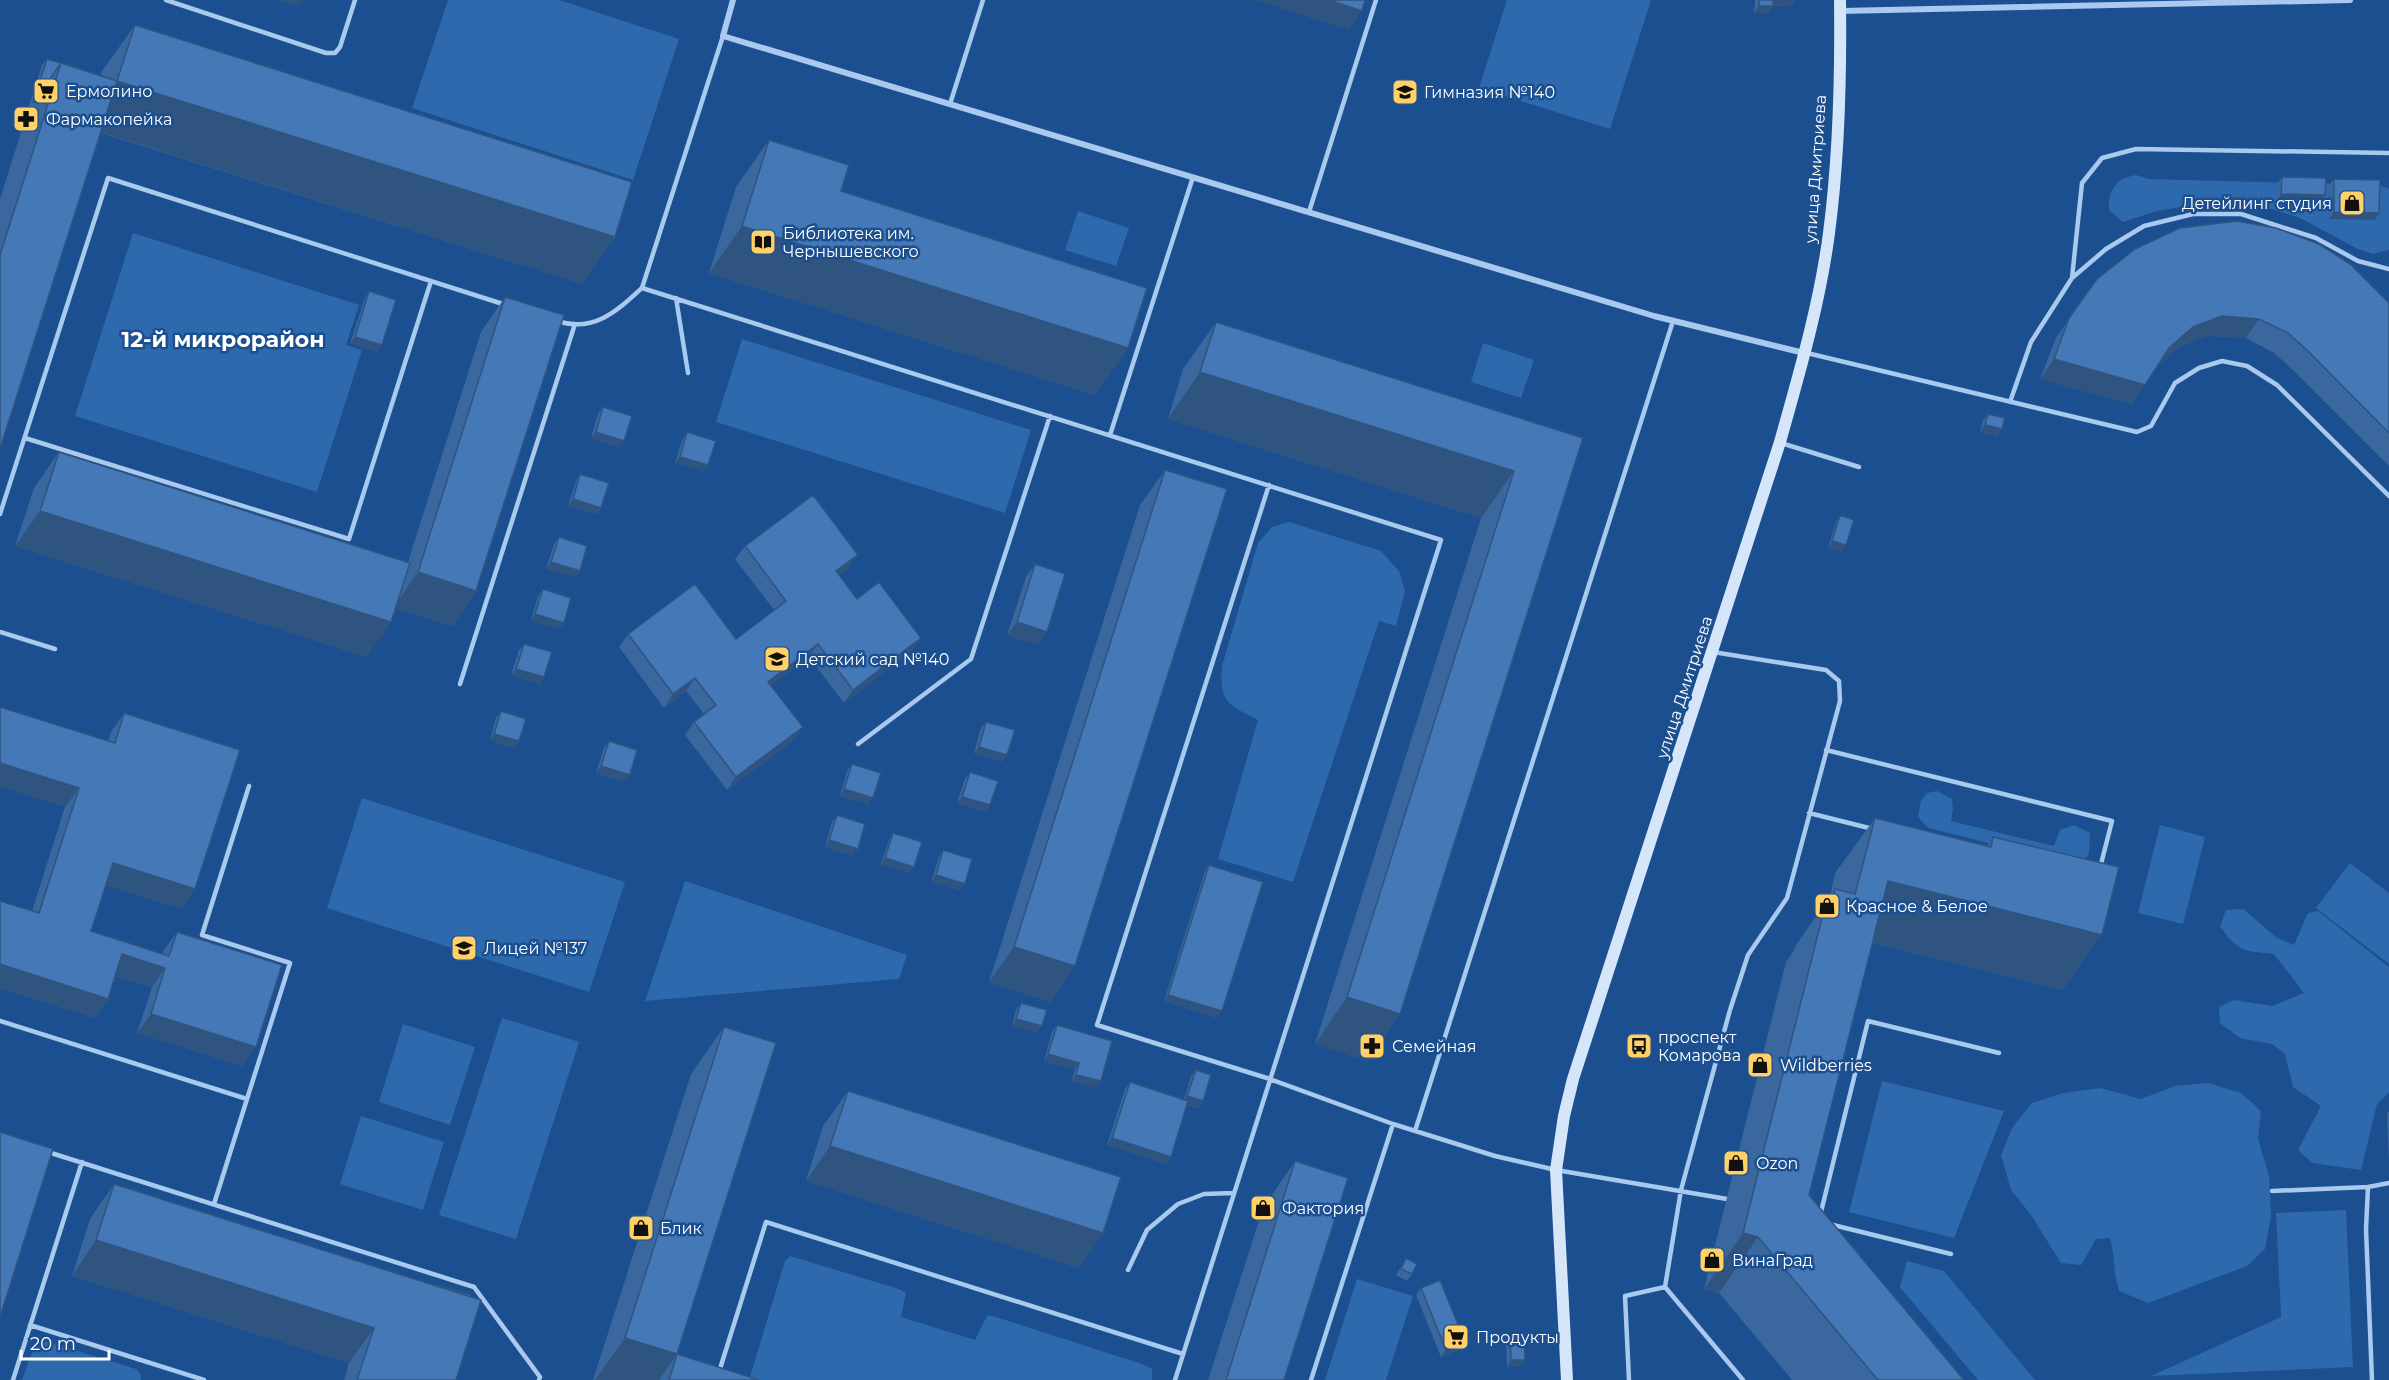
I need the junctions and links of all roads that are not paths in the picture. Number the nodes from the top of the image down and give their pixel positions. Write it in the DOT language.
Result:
graph roads {
  1 [pos="166,0"];
  2 [pos="356,0"];
  3 [pos="733,0"];
  4 [pos="983,0"];
  5 [pos="1376,0"];
  6 [pos="2350,0"];
  7 [pos="1840,5"];
  8 [pos="723,36"];
  9 [pos="950,104"];
  10 [pos="2389,153"];
  11 [pos="1193,177"];
  12 [pos="1309,212"];
  13 [pos="2389,269"];
  14 [pos="2072,278"];
  15 [pos="430,281"];
  16 [pos="642,288"];
  17 [pos="676,298"];
  18 [pos="510,306"];
  19 [pos="545,317"];
  20 [pos="1673,321"];
  21 [pos="574,327"];
  22 [pos="1804,353"];
  23 [pos="688,373"];
  24 [pos="2010,402"];
  25 [pos="1050,416"];
  26 [pos="1110,435"];
  27 [pos="25,438"];
  28 [pos="1780,442"];
  29 [pos="1858,467"];
  30 [pos="1269,485"];
  31 [pos="2389,496"];
  32 [pos="0,514"];
  33 [pos="0,632"];
  34 [pos="55,650"];
  35 [pos="1713,652"];
  36 [pos="460,684"];
  37 [pos="858,744"];
  38 [pos="1826,750"];
  39 [pos="249,786"];
  40 [pos="1809,813"];
  41 [pos="1878,830"];
  42 [pos="2098,873"];
  43 [pos="0,1021"];
  44 [pos="1998,1053"];
  45 [pos="1270,1079"];
  46 [pos="247,1099"];
  47 [pos="1393,1124"];
  48 [pos="1416,1131"];
  49 [pos="41,1150"];
  50 [pos="82,1162"];
  51 [pos="1556,1170"];
  52 [pos="2389,1183"];
  53 [pos="2368,1187"];
  54 [pos="1681,1191"];
  55 [pos="2272,1191"];
  56 [pos="1234,1193"];
  57 [pos="1727,1198"];
  58 [pos="214,1204"];
  59 [pos="1812,1220"];
  60 [pos="1818,1221"];
  61 [pos="1951,1254"];
  62 [pos="1128,1270"];
  63 [pos="1665,1287"];
  64 [pos="30,1325"];
  65 [pos="1183,1354"];
  66 [pos="13,1380"];
  67 [pos="204,1380"];
  68 [pos="539,1380"];
  69 [pos="724,1380"];
  70 [pos="1175,1380"];
  71 [pos="1311,1380"];
  72 [pos="1567,1380"];
  73 [pos="1629,1380"];
  74 [pos="1743,1380"];
  75 [pos="2372,1380"];
  1 -- 2 [label="lane"];
  3 -- 8 [label="street"];
  4 -- 9 [label="lane"];
  5 -- 12 [label="lane"];
  6 -- 7 [label="street"];
  7 -- 22 [label="main road, улица Дмитриева"];
  8 -- 9 [label="street"];
  8 -- 16 [label="lane"];
  9 -- 11 [label="street"];
  10 -- 14 [label="lane"];
  11 -- 12 [label="street"];
  11 -- 26 [label="lane"];
  12 -- 20 [label="street"];
  13 -- 14 [label="lane"];
  14 -- 24 [label="lane"];
  15 -- 18 [label="lane"];
  15 -- 27 [label="lane"];
  15 -- 27 [label="lane"];
  16 -- 17 [label="lane"];
  16 -- 21 [label="lane"];
  17 -- 23 [label="lane"];
  17 -- 25 [label="lane"];
  19 -- 21 [label="lane"];
  20 -- 22 [label="street"];
  20 -- 48 [label="lane"];
  21 -- 36 [label="lane"];
  22 -- 24 [label="lane"];
  22 -- 28 [label="main road, улица Дмитриева"];
  24 -- 31 [label="lane"];
  25 -- 26 [label="lane"];
  25 -- 37 [label="lane"];
  26 -- 30 [label="lane"];
  27 -- 32 [label="lane"];
  28 -- 29 [label="lane"];
  28 -- 35 [label="main road, улица Дмитриева"];
  30 -- 45 [label="lane"];
  30 -- 45 [label="lane"];
  33 -- 34 [label="lane"];
  35 -- 38 [label="lane"];
  35 -- 51 [label="main road, улица Дмитриева"];
  38 -- 40 [label="lane"];
  38 -- 42 [label="lane"];
  39 -- 46 [label="lane"];
  40 -- 41 [label="lane"];
  40 -- 54 [label="lane"];
  43 -- 46 [label="lane"];
  44 -- 60 [label="lane"];
  45 -- 47 [label="lane"];
  45 -- 56 [label="lane"];
  46 -- 58 [label="lane"];
  47 -- 48 [label="lane"];
  47 -- 71 [label="lane"];
  48 -- 51 [label="lane"];
  49 -- 50 [label="lane"];
  50 -- 58 [label="lane"];
  50 -- 64 [label="lane"];
  51 -- 54 [label="lane"];
  51 -- 72 [label="main road, улица Дмитриева"];
  52 -- 53 [label="lane"];
  53 -- 55 [label="lane"];
  53 -- 75 [label="lane"];
  54 -- 57 [label="lane"];
  54 -- 63 [label="lane"];
  56 -- 62 [label="lane"];
  56 -- 65 [label="lane"];
  58 -- 68 [label="lane"];
  59 -- 60 [label="lane"];
  60 -- 61 [label="lane"];
  63 -- 73 [label="lane"];
  63 -- 74 [label="lane"];
  64 -- 66 [label="lane"];
  64 -- 67 [label="lane"];
  65 -- 69 [label="lane"];
  65 -- 70 [label="lane"];
}
